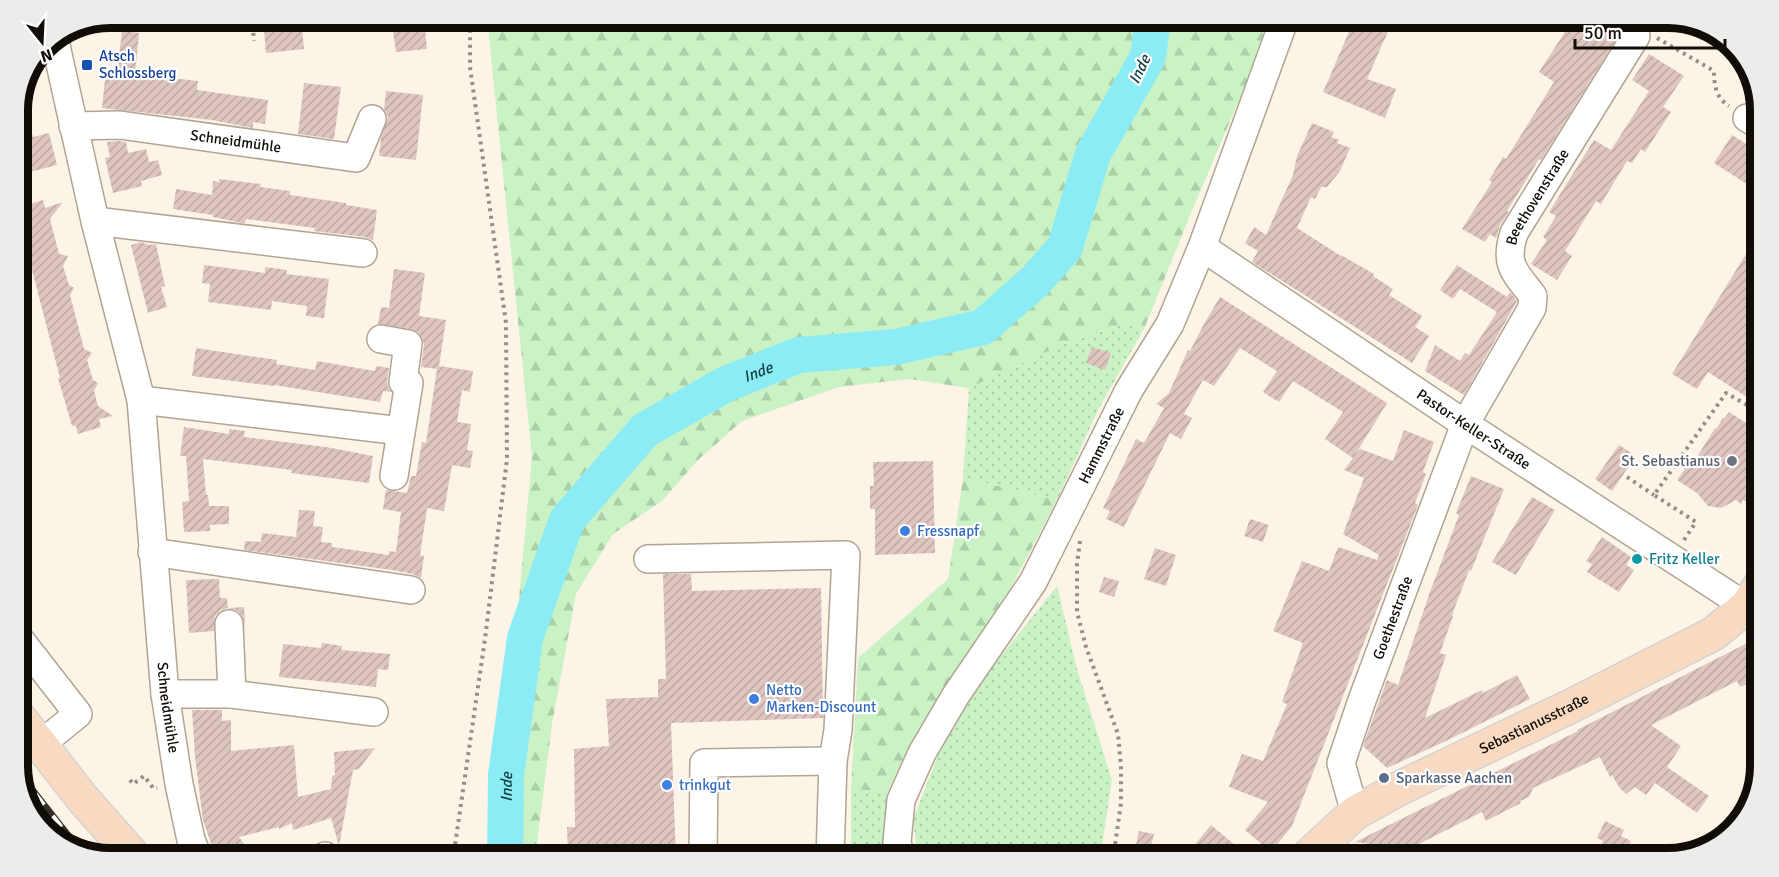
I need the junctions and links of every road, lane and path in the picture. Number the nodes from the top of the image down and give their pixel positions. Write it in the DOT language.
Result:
graph roads {
  1 [pos="253,28"];
  2 [pos="470,28"];
  3 [pos="1281,28"];
  4 [pos="1645,36"];
  5 [pos="254,41"];
  6 [pos="62,72"];
  7 [pos="372,119"];
  8 [pos="1750,119"];
  9 [pos="73,126"];
  10 [pos="96,221"];
  11 [pos="1202,247"];
  12 [pos="363,253"];
  13 [pos="381,339"];
  14 [pos="141,400"];
  15 [pos="1750,407"];
  16 [pos="1465,424"];
  17 [pos="401,431"];
  18 [pos="394,476"];
  19 [pos="1626,477"];
  20 [pos="1654,495"];
  21 [pos="1686,538"];
  22 [pos="1081,540"];
  23 [pos="152,552"];
  24 [pos="648,559"];
  25 [pos="411,590"];
  26 [pos="1750,598"];
  27 [pos="1750,606"];
  28 [pos="229,624"];
  29 [pos="29,651"];
  30 [pos="165,694"];
  31 [pos="232,694"];
  32 [pos="374,712"];
  33 [pos="29,730"];
  34 [pos="40,745"];
  35 [pos="833,761"];
  36 [pos="145,777"];
  37 [pos="130,780"];
  38 [pos="1355,813"];
  39 [pos="126,848"];
  40 [pos="194,848"];
  41 [pos="455,848"];
  42 [pos="703,848"];
  43 [pos="830,848"];
  44 [pos="898,848"];
  45 [pos="1115,848"];
  46 [pos="1317,848"];
  1 -- 5 [label="path"];
  2 -- 41 [label="path"];
  3 -- 11 [label="street, Hammstraße"];
  4 -- 8 [label="path"];
  4 -- 16 [label="street, Beethovenstraße"];
  6 -- 9 [label="street, Schneidmühle"];
  7 -- 9 [label="street, Schneidmühle"];
  9 -- 10 [label="street, Schneidmühle"];
  10 -- 12 [label="street"];
  10 -- 14 [label="street, Schneidmühle"];
  11 -- 16 [label="street, Pastor-Keller-Straße"];
  11 -- 44 [label="street, Hammstraße"];
  13 -- 17 [label="street"];
  14 -- 17 [label="street"];
  14 -- 23 [label="street, Schneidmühle"];
  15 -- 20 [label="path"];
  16 -- 26 [label="street, Pastor-Keller-Straße"];
  16 -- 38 [label="street, Goethestraße"];
  17 -- 18 [label="street"];
  19 -- 20 [label="path"];
  20 -- 21 [label="path"];
  22 -- 45 [label="path"];
  23 -- 25 [label="street"];
  23 -- 30 [label="street, Schneidmühle"];
  24 -- 35 [label="street"];
  27 -- 38 [label="main road, Sebastianusstraße"];
  28 -- 31 [label="street"];
  29 -- 34 [label="street"];
  30 -- 31 [label="street"];
  30 -- 40 [label="street, Schneidmühle"];
  31 -- 32 [label="street"];
  33 -- 34 [label="main road"];
  34 -- 39 [label="main road"];
  35 -- 42 [label="street"];
  35 -- 43 [label="street"];
  36 -- 37 [label="path"];
  38 -- 46 [label="main road, Sebastianusstraße"];
}
